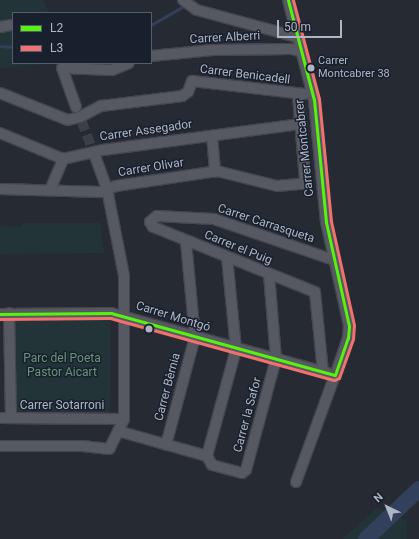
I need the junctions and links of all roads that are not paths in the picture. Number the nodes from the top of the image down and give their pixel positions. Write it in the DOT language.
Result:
graph roads {
  1 [pos="183,0"];
  2 [pos="288,0"];
  3 [pos="11,25"];
  4 [pos="0,27"];
  5 [pos="297,37"];
  6 [pos="300,51"];
  7 [pos="152,56"];
  8 [pos="128,64"];
  9 [pos="312,92"];
  10 [pos="0,93"];
  11 [pos="298,95"];
  12 [pos="76,107"];
  13 [pos="300,124"];
  14 [pos="0,133"];
  15 [pos="212,136"];
  16 [pos="95,156"];
  17 [pos="63,159"];
  18 [pos="215,172"];
  19 [pos="304,183"];
  20 [pos="0,189"];
  21 [pos="107,189"];
  22 [pos="50,190"];
  23 [pos="153,227"];
  24 [pos="186,241"];
  25 [pos="227,257"];
  26 [pos="334,260"];
  27 [pos="269,274"];
  28 [pos="5,314"];
  29 [pos="125,316"];
  30 [pos="195,337"];
  31 [pos="236,349"];
  32 [pos="276,359"];
  33 [pos="323,372"];
  34 [pos="335,375"];
  35 [pos="0,418"];
  36 [pos="11,418"];
  37 [pos="124,419"];
  38 [pos="118,431"];
  39 [pos="166,445"];
  40 [pos="0,446"];
  41 [pos="207,456"];
  42 [pos="296,482"];
  1 -- 5 [label="street"];
  2 -- 5 [label="street, Carrer Montcabrer"];
  3 -- 4 [label="street"];
  5 -- 6 [label="street, Carrer Montcabrer"];
  6 -- 7 [label="street, Carrer Alberri"];
  6 -- 9 [label="street, Carrer Montcabrer"];
  8 -- 12 [label="street"];
  9 -- 11 [label="street, Carrer Benicadell"];
  9 -- 26 [label="street, Carrer Montcabrer"];
  10 -- 11 [label="street, Carrer Benicadell"];
  11 -- 13 [label="street, Carrer Montcabrer"];
  13 -- 15 [label="street, Carrer Assegador"];
  13 -- 19 [label="street, Carrer Montcabrer"];
  14 -- 17 [label="street"];
  15 -- 17 [label="street, Carrer Assegador"];
  15 -- 18 [label="street"];
  16 -- 21 [label="street"];
  17 -- 22 [label="street"];
  18 -- 19 [label="street, Carrer Olivar"];
  18 -- 21 [label="street, Carrer Olivar"];
  20 -- 22 [label="street, Carrer Olivar"];
  21 -- 22 [label="street, Carrer Olivar"];
  21 -- 29 [label="street"];
  23 -- 24 [label="street, Carrer el Puig"];
  23 -- 26 [label="street, Carrer Carrasqueta"];
  24 -- 25 [label="street, Carrer el Puig"];
  24 -- 30 [label="street, Carrer Bèrnia"];
  25 -- 27 [label="street, Carrer el Puig"];
  25 -- 31 [label="street"];
  26 -- 34 [label="street, Carrer Montcabrer"];
  27 -- 32 [label="street, Carrer la Safor"];
  27 -- 33 [label="street, Carrer el Puig"];
  28 -- 29 [label="street, Carrer Montgó"];
  28 -- 36 [label="street"];
  29 -- 30 [label="street, Carrer Montgó"];
  29 -- 37 [label="street"];
  30 -- 31 [label="street, Carrer Montgó"];
  30 -- 39 [label="street, Carrer Bèrnia"];
  31 -- 32 [label="street, Carrer Montgó"];
  31 -- 41 [label="street"];
  32 -- 33 [label="street, Carrer Montgó"];
  32 -- 41 [label="street, Carrer la Safor"];
  33 -- 34 [label="street, Carrer Montgó"];
  34 -- 42 [label="street, Carrer Montcabrer"];
  35 -- 36 [label="street, Carrer Sotarroni"];
  36 -- 37 [label="street, Carrer Sotarroni"];
  37 -- 38 [label="street"];
  38 -- 39 [label="street"];
  38 -- 40 [label="street"];
  39 -- 41 [label="street"];
}
